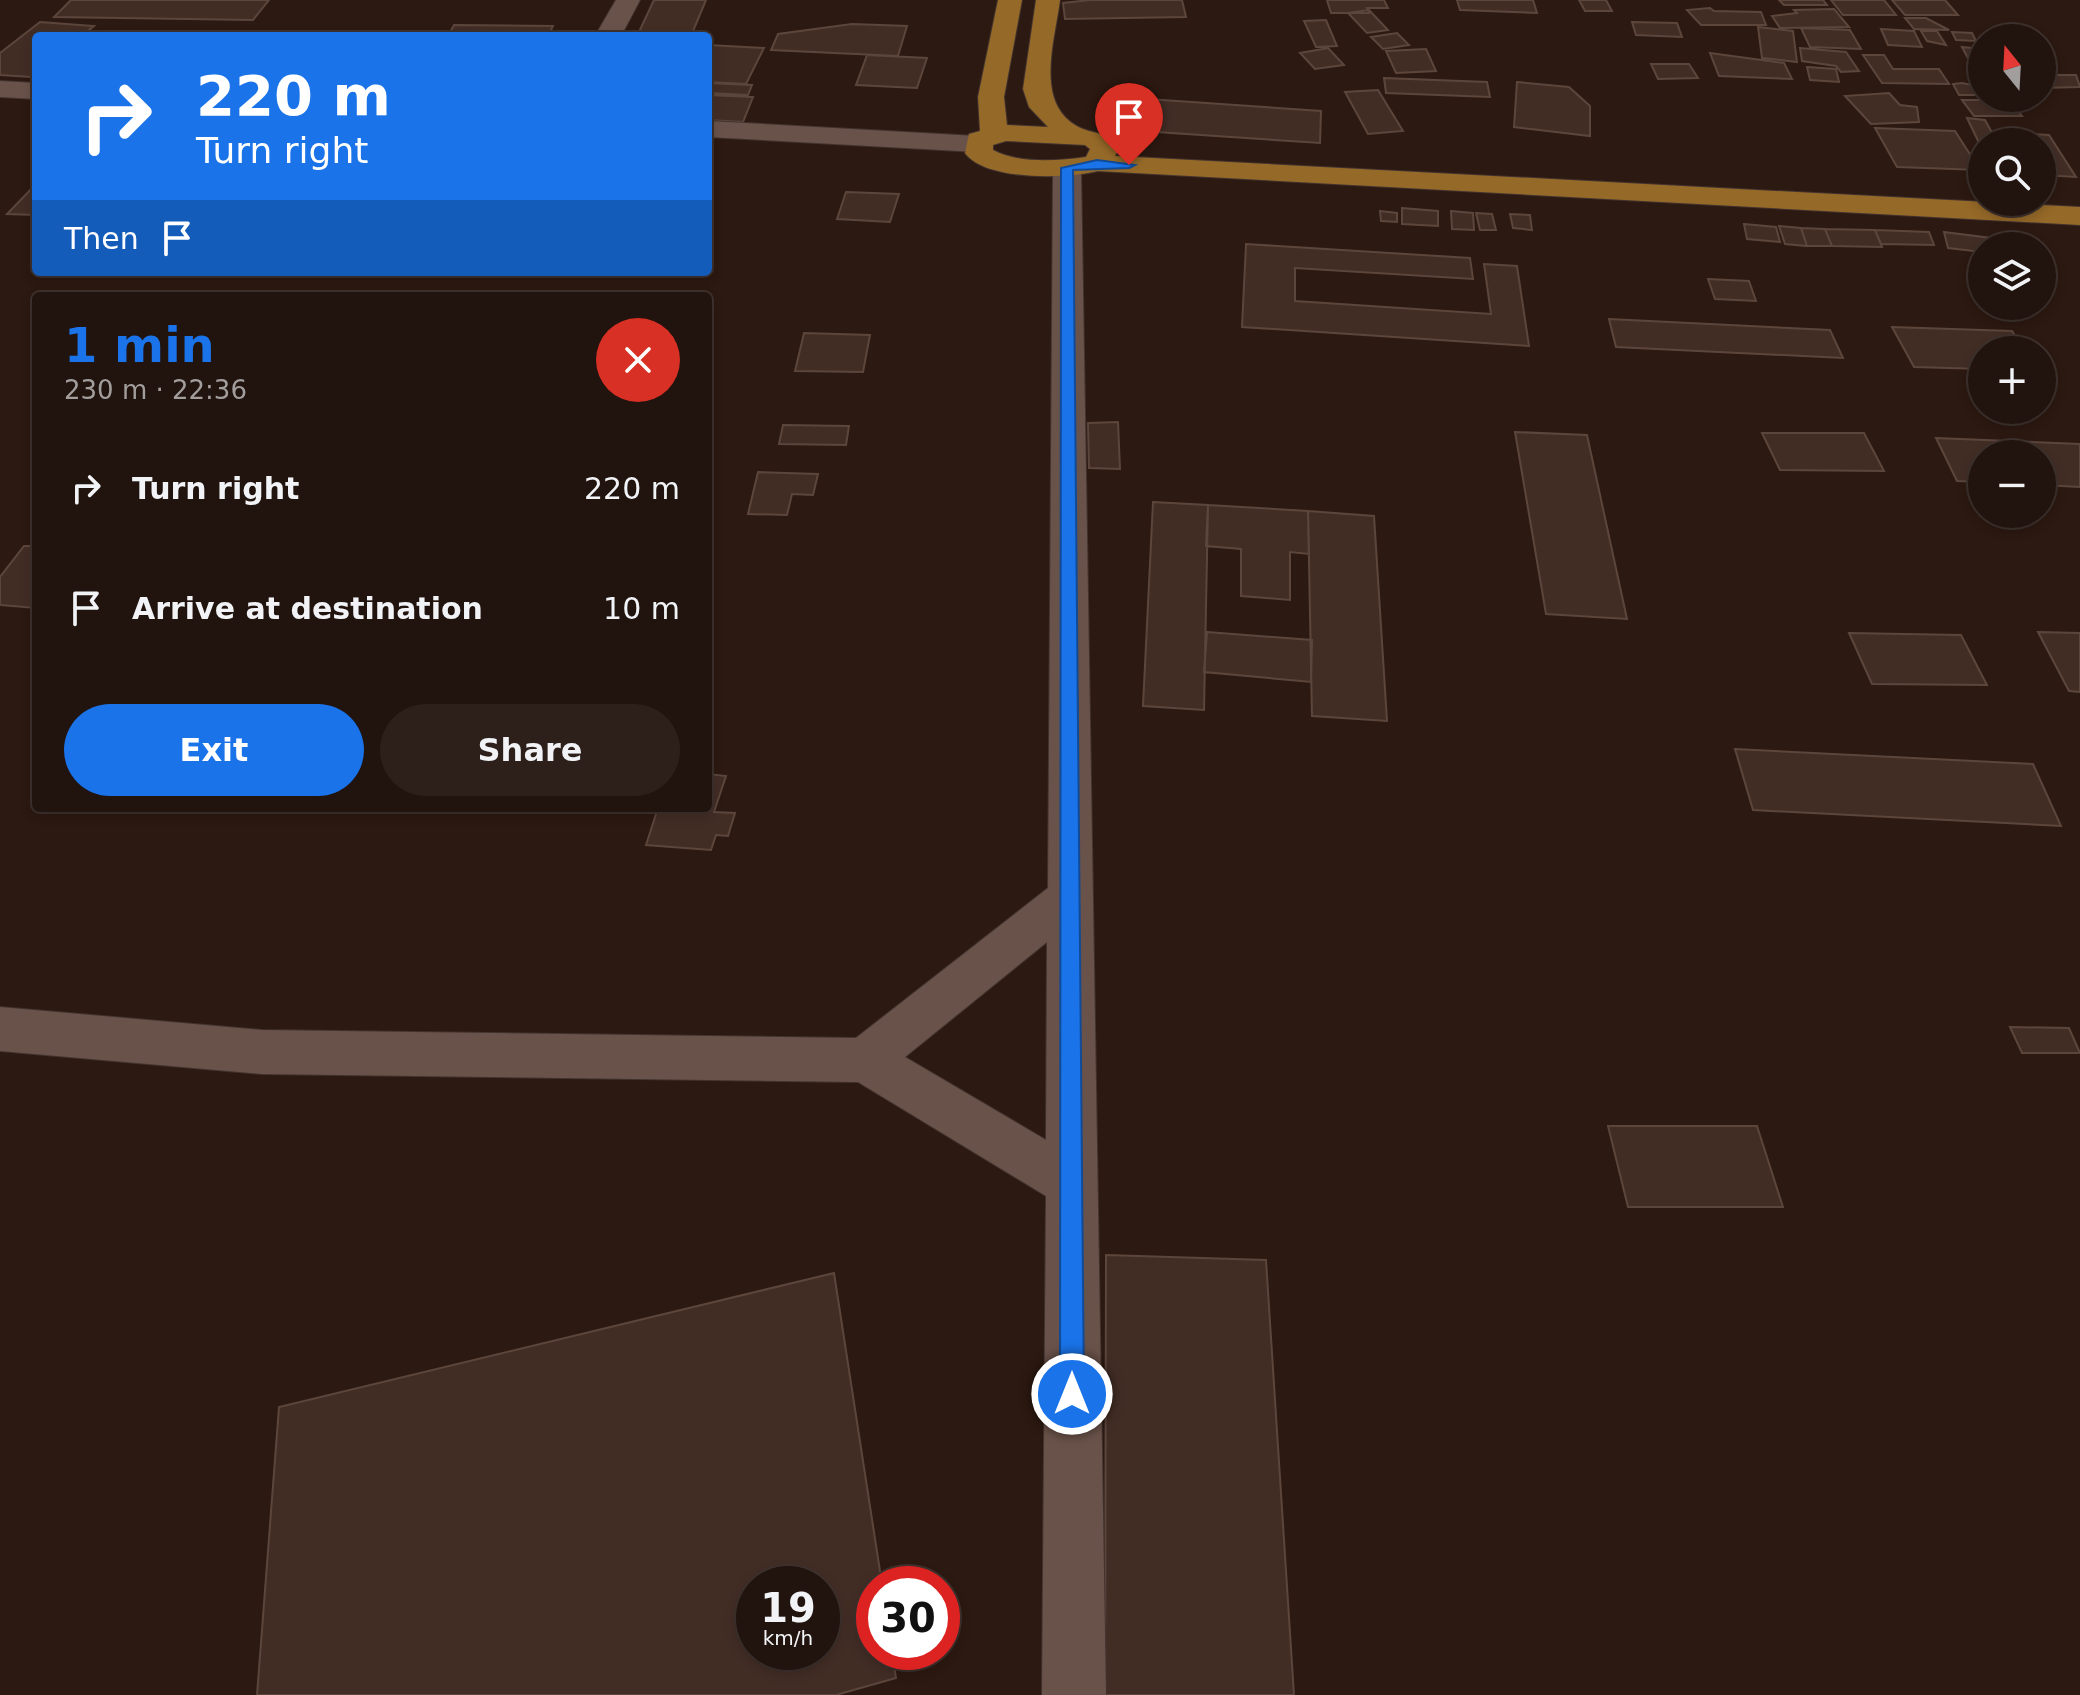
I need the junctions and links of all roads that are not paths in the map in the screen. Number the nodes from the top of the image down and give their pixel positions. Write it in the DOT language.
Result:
graph roads {
  1 [pos="628,0"];
  2 [pos="1010,0"];
  3 [pos="1048,0"];
  4 [pos="610,32"];
  5 [pos="0,89"];
  6 [pos="32,91"];
  7 [pos="712,129"];
  8 [pos="986,139"];
  9 [pos="1086,153"];
  10 [pos="1822,175"];
  11 [pos="2080,216"];
  12 [pos="1070,897"];
  13 [pos="0,1029"];
  14 [pos="865,1060"];
  15 [pos="1071,1183"];
  16 [pos="1074,1695"];
  1 -- 4 [label="street"];
  2 -- 8 [label="main road"];
  3 -- 9 [label="main road"];
  5 -- 6 [label="street"];
  7 -- 8 [label="street"];
  8 -- 9 [label="main road"];
  9 -- 10 [label="main road"];
  9 -- 11 [label="main road"];
  9 -- 12 [label="street"];
  12 -- 14 [label="street"];
  12 -- 15 [label="street"];
  13 -- 14 [label="street"];
  14 -- 15 [label="street"];
  15 -- 16 [label="street"];
}
